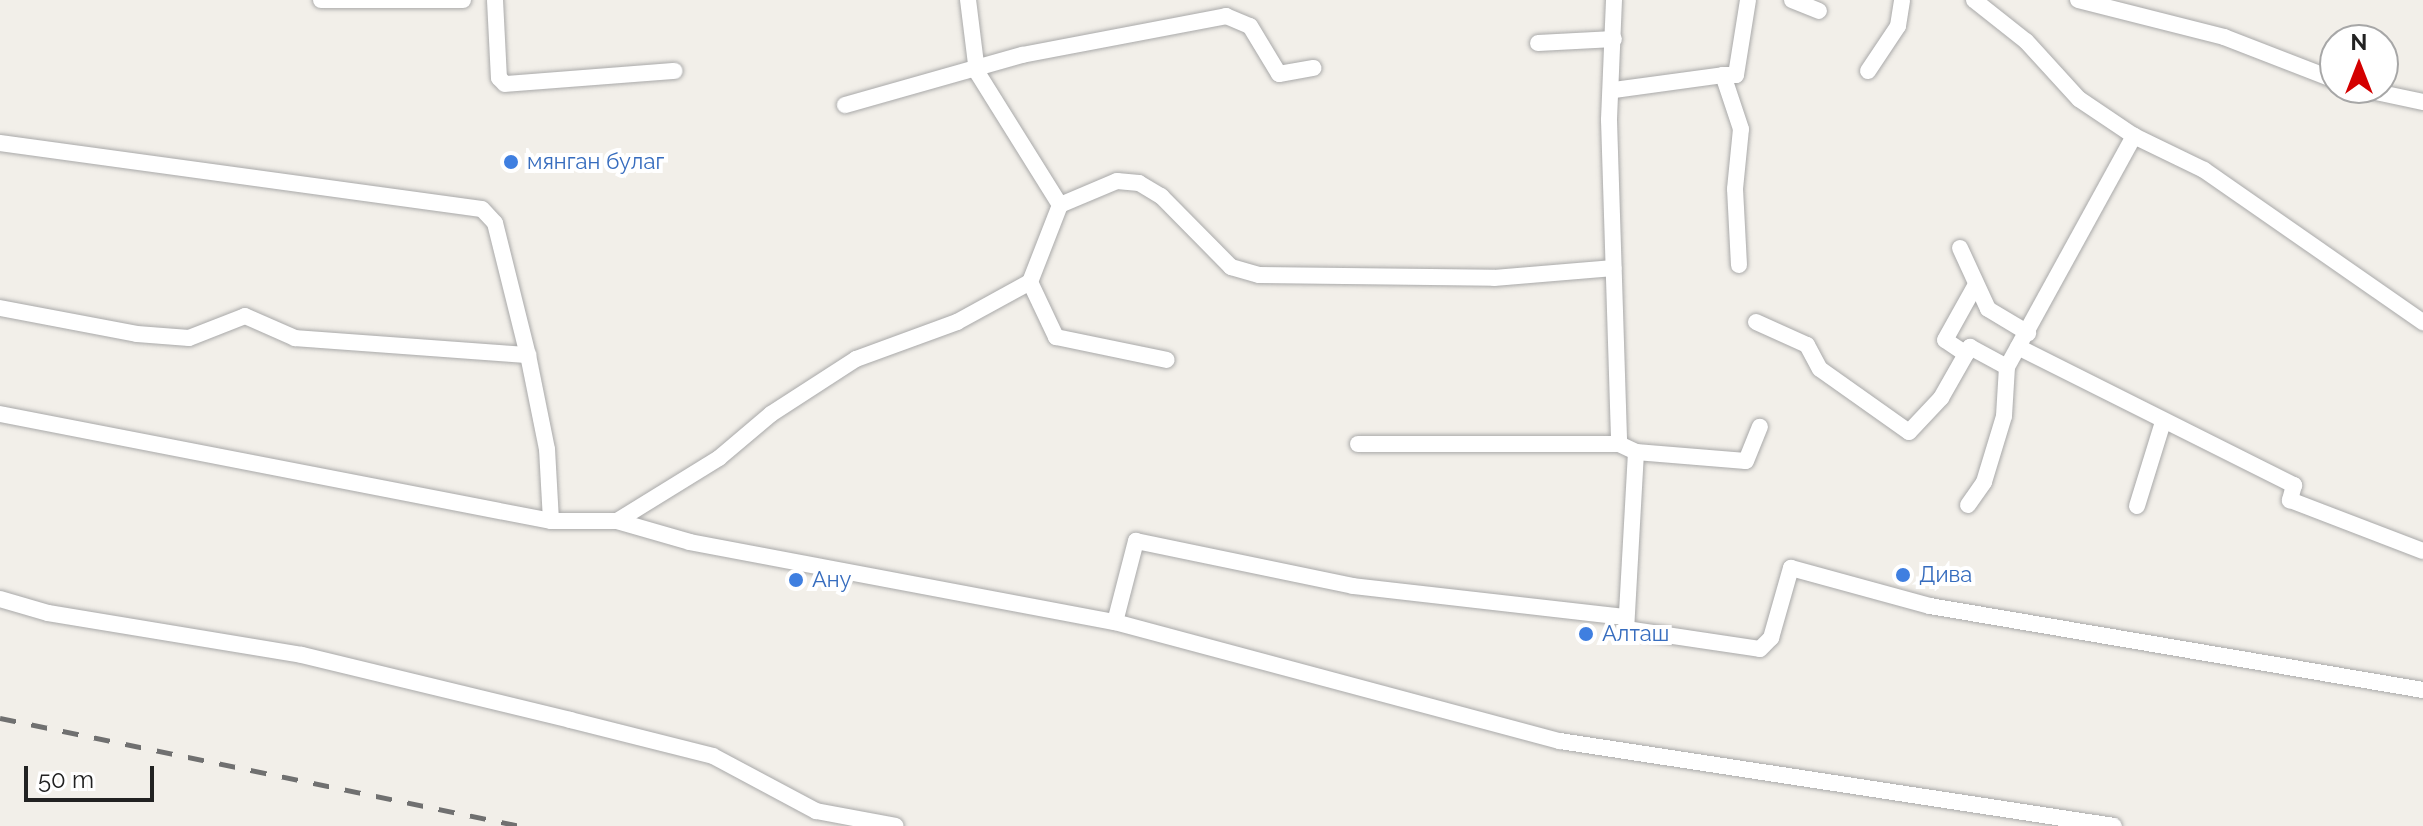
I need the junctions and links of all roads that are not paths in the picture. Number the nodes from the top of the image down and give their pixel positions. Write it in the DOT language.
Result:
graph roads {
  1 [pos="321,0"];
  2 [pos="463,0"];
  3 [pos="495,0"];
  4 [pos="968,0"];
  5 [pos="1614,0"];
  6 [pos="1748,0"];
  7 [pos="1792,0"];
  8 [pos="1902,0"];
  9 [pos="1974,0"];
  10 [pos="2078,0"];
  11 [pos="1819,11"];
  12 [pos="1614,39"];
  13 [pos="1538,43"];
  14 [pos="1313,68"];
  15 [pos="675,71"];
  16 [pos="1868,71"];
  17 [pos="977,72"];
  18 [pos="2319,74"];
  19 [pos="1723,75"];
  20 [pos="1614,90"];
  21 [pos="2399,97"];
  22 [pos="2423,102"];
  23 [pos="845,105"];
  24 [pos="2134,136"];
  25 [pos="0,143"];
  26 [pos="1060,205"];
  27 [pos="1960,248"];
  28 [pos="1739,265"];
  29 [pos="1614,268"];
  30 [pos="1030,282"];
  31 [pos="1975,286"];
  32 [pos="0,308"];
  33 [pos="1756,322"];
  34 [pos="2423,322"];
  35 [pos="2023,340"];
  36 [pos="1966,354"];
  37 [pos="528,355"];
  38 [pos="1167,360"];
  39 [pos="2007,367"];
  40 [pos="0,414"];
  41 [pos="2163,422"];
  42 [pos="1760,427"];
  43 [pos="1358,444"];
  44 [pos="1619,444"];
  45 [pos="1636,452"];
  46 [pos="1968,505"];
  47 [pos="2137,506"];
  48 [pos="551,521"];
  49 [pos="617,521"];
  50 [pos="2423,551"];
  51 [pos="0,599"];
  52 [pos="1623,617"];
  53 [pos="1115,622"];
  54 [pos="2423,690"];
  55 [pos="896,826"];
  56 [pos="2114,826"];
  1 -- 2 [label="street"];
  3 -- 15 [label="street"];
  4 -- 17 [label="street"];
  5 -- 12 [label="street"];
  6 -- 19 [label="street"];
  7 -- 11 [label="street"];
  8 -- 16 [label="street"];
  9 -- 24 [label="street"];
  10 -- 18 [label="street"];
  12 -- 13 [label="street"];
  12 -- 20 [label="street"];
  14 -- 17 [label="street"];
  17 -- 23 [label="street"];
  17 -- 26 [label="street"];
  19 -- 20 [label="street"];
  19 -- 28 [label="street"];
  20 -- 29 [label="street"];
  21 -- 22 [label="street"];
  24 -- 34 [label="street"];
  24 -- 35 [label="street"];
  25 -- 37 [label="street"];
  26 -- 29 [label="street"];
  26 -- 30 [label="street"];
  27 -- 31 [label="street"];
  29 -- 44 [label="street"];
  30 -- 38 [label="street"];
  30 -- 49 [label="street"];
  31 -- 35 [label="street"];
  31 -- 36 [label="street"];
  32 -- 37 [label="street"];
  33 -- 36 [label="street"];
  35 -- 39 [label="street"];
  35 -- 41 [label="street"];
  36 -- 39 [label="street"];
  37 -- 48 [label="street"];
  39 -- 46 [label="street"];
  40 -- 48 [label="street"];
  41 -- 47 [label="street"];
  41 -- 50 [label="street"];
  42 -- 45 [label="street"];
  43 -- 44 [label="street"];
  44 -- 45 [label="street"];
  45 -- 52 [label="street"];
  48 -- 49 [label="street"];
  49 -- 53 [label="street"];
  51 -- 55 [label="street"];
  52 -- 53 [label="street"];
  52 -- 54 [label="street"];
  53 -- 56 [label="street"];
}
